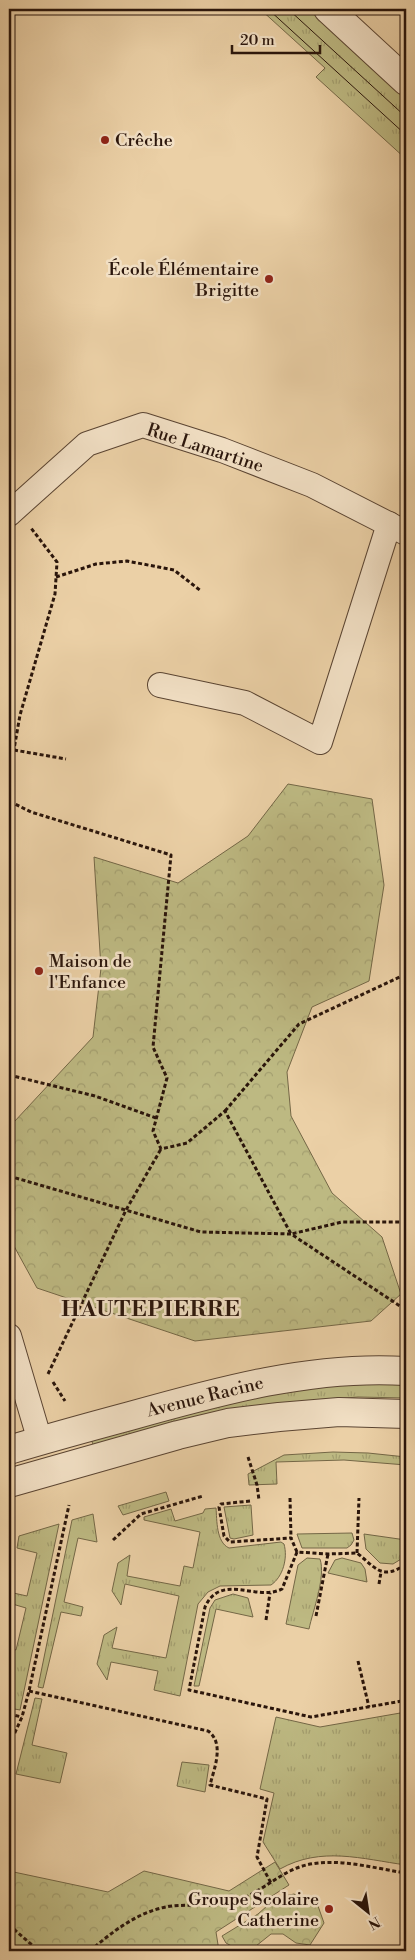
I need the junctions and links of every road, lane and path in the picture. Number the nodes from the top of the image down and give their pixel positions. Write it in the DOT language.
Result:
graph roads {
  1 [pos="328,9"];
  2 [pos="406,80"];
  3 [pos="12,511"];
  4 [pos="398,528"];
  5 [pos="56,577"];
  6 [pos="201,591"];
  7 [pos="160,685"];
  8 [pos="14,750"];
  9 [pos="66,759"];
  10 [pos="9,778"];
  11 [pos="9,789"];
  12 [pos="9,801"];
  13 [pos="406,974"];
  14 [pos="9,1075"];
  15 [pos="225,1111"];
  16 [pos="156,1118"];
  17 [pos="161,1149"];
  18 [pos="9,1176"];
  19 [pos="126,1210"];
  20 [pos="406,1222"];
  21 [pos="291,1234"];
  22 [pos="406,1310"];
  23 [pos="9,1336"];
  24 [pos="406,1371"];
  25 [pos="65,1401"];
  26 [pos="406,1414"];
  27 [pos="40,1441"];
  28 [pos="9,1450"];
  29 [pos="248,1457"];
  30 [pos="9,1483"];
  31 [pos="203,1496"];
  32 [pos="290,1498"];
  33 [pos="359,1498"];
  34 [pos="259,1500"];
  35 [pos="250,1501"];
  36 [pos="69,1505"];
  37 [pos="291,1538"];
  38 [pos="113,1540"];
  39 [pos="297,1552"];
  40 [pos="357,1552"];
  41 [pos="328,1554"];
  42 [pos="406,1564"];
  43 [pos="381,1572"];
  44 [pos="379,1584"];
  45 [pos="270,1593"];
  46 [pos="316,1616"];
  47 [pos="266,1620"];
  48 [pos="358,1661"];
  49 [pos="29,1691"];
  50 [pos="406,1701"];
  51 [pos="369,1707"];
  52 [pos="9,1714"];
  53 [pos="22,1717"];
  54 [pos="12,1739"];
  55 [pos="406,1874"];
  56 [pos="270,1883"];
  57 [pos="9,1926"];
  58 [pos="39,1951"];
  59 [pos="90,1951"];
  1 -- 2 [label="street"];
  3 -- 4 [label="street, Rue Lamartine"];
  3 -- 5 [label="path"];
  4 -- 7 [label="street, Rue Lamartine"];
  5 -- 6 [label="path"];
  5 -- 8 [label="path"];
  8 -- 9 [label="path"];
  8 -- 10 [label="path"];
  11 -- 12 [label="path"];
  12 -- 16 [label="path"];
  13 -- 15 [label="path"];
  14 -- 16 [label="path"];
  15 -- 17 [label="path"];
  15 -- 21 [label="path"];
  16 -- 17 [label="path"];
  17 -- 19 [label="path"];
  18 -- 19 [label="path"];
  19 -- 21 [label="path"];
  19 -- 25 [label="path"];
  20 -- 21 [label="path"];
  21 -- 22 [label="path"];
  23 -- 27 [label="street"];
  24 -- 27 [label="street, Avenue Racine"];
  26 -- 30 [label="street, Avenue Racine"];
  27 -- 28 [label="street, Avenue Racine"];
  29 -- 34 [label="path"];
  31 -- 38 [label="path"];
  32 -- 37 [label="path"];
  33 -- 40 [label="path"];
  35 -- 37 [label="path"];
  36 -- 49 [label="path"];
  37 -- 39 [label="path"];
  39 -- 41 [label="path"];
  39 -- 45 [label="path"];
  40 -- 41 [label="path"];
  40 -- 43 [label="path"];
  41 -- 46 [label="path"];
  42 -- 43 [label="path"];
  43 -- 44 [label="path"];
  45 -- 47 [label="path"];
  45 -- 51 [label="path"];
  48 -- 51 [label="path"];
  49 -- 53 [label="path"];
  49 -- 56 [label="path"];
  50 -- 51 [label="path"];
  52 -- 53 [label="path"];
  53 -- 54 [label="path"];
  55 -- 56 [label="path"];
  56 -- 59 [label="path"];
  57 -- 58 [label="path"];
}
